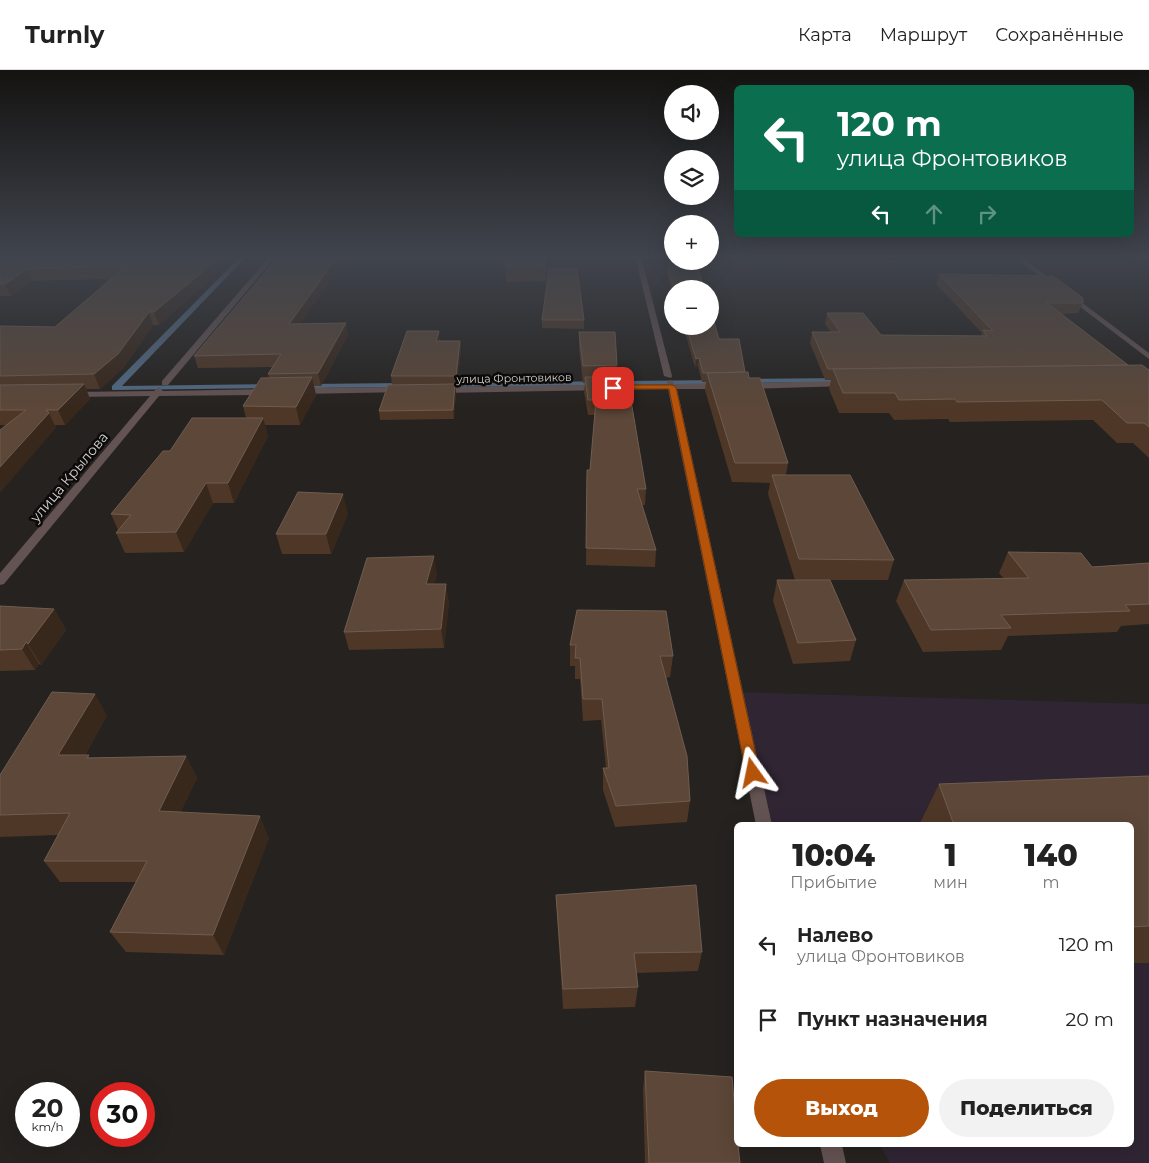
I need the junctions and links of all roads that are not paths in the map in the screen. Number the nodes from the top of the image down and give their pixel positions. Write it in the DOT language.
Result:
graph roads {
  1 [pos="230,307"];
  2 [pos="651,307"];
  3 [pos="1083,307"];
  4 [pos="1149,357"];
  5 [pos="670,382"];
  6 [pos="851,384"];
  7 [pos="732,386"];
  8 [pos="742,386"];
  9 [pos="160,389"];
  10 [pos="414,390"];
  11 [pos="434,390"];
  12 [pos="276,392"];
  13 [pos="286,392"];
  14 [pos="59,394"];
  15 [pos="0,581"];
  16 [pos="763,822"];
  17 [pos="831,1147"];
  18 [pos="835,1163"];
  1 -- 9 [label="street, улица Крылова"];
  2 -- 5 [label="street"];
  3 -- 4 [label="street"];
  5 -- 7 [label="street, улица Фронтовиков"];
  5 -- 11 [label="street, улица Фронтовиков"];
  5 -- 16 [label="street"];
  6 -- 8 [label="street"];
  9 -- 12 [label="street"];
  9 -- 14 [label="street"];
  9 -- 15 [label="street, улица Крылова"];
  10 -- 13 [label="street"];
  17 -- 18 [label="street"];
}
